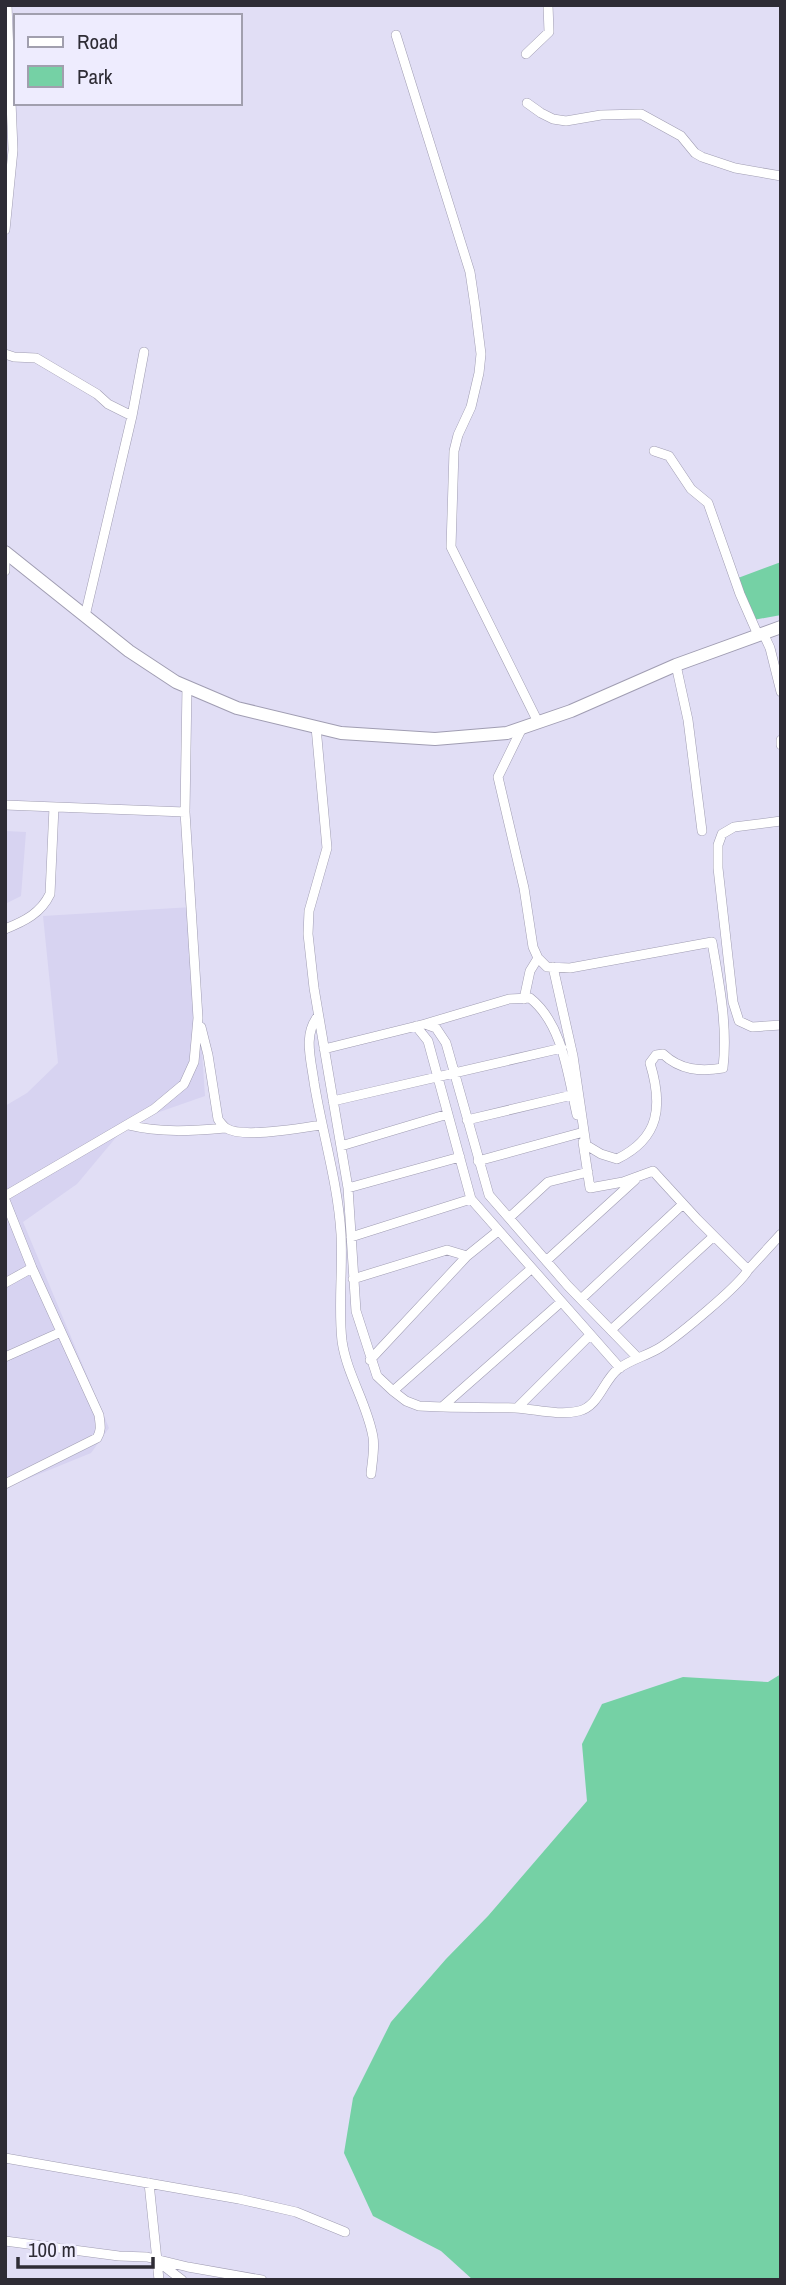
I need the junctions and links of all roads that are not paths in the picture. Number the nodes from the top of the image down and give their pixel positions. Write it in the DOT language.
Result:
graph roads {
  1 [pos="7,5"];
  2 [pos="548,5"];
  3 [pos="396,35"];
  4 [pos="526,54"];
  5 [pos="527,103"];
  6 [pos="781,176"];
  7 [pos="5,230"];
  8 [pos="144,352"];
  9 [pos="5,354"];
  10 [pos="132,416"];
  11 [pos="654,451"];
  12 [pos="5,552"];
  13 [pos="5,563"];
  14 [pos="5,571"];
  15 [pos="85,615"];
  16 [pos="781,627"];
  17 [pos="761,634"];
  18 [pos="677,665"];
  19 [pos="187,686"];
  20 [pos="781,692"];
  21 [pos="538,722"];
  22 [pos="316,727"];
  23 [pos="522,728"];
  24 [pos="5,805"];
  25 [pos="54,807"];
  26 [pos="185,812"];
  27 [pos="781,821"];
  28 [pos="702,831"];
  29 [pos="5,929"];
  30 [pos="538,958"];
  31 [pos="553,967"];
  32 [pos="524,999"];
  33 [pos="318,1016"];
  34 [pos="198,1018"];
  35 [pos="421,1025"];
  36 [pos="781,1025"];
  37 [pos="562,1048"];
  38 [pos="324,1049"];
  39 [pos="454,1072"];
  40 [pos="438,1076"];
  41 [pos="572,1095"];
  42 [pos="333,1101"];
  43 [pos="448,1114"];
  44 [pos="467,1120"];
  45 [pos="128,1125"];
  46 [pos="321,1125"];
  47 [pos="225,1128"];
  48 [pos="580,1133"];
  49 [pos="341,1146"];
  50 [pos="460,1157"];
  51 [pos="478,1161"];
  52 [pos="588,1172"];
  53 [pos="639,1176"];
  54 [pos="348,1188"];
  55 [pos="5,1198"];
  56 [pos="471,1199"];
  57 [pos="683,1204"];
  58 [pos="509,1218"];
  59 [pos="498,1231"];
  60 [pos="781,1234"];
  61 [pos="714,1236"];
  62 [pos="351,1237"];
  63 [pos="467,1256"];
  64 [pos="547,1261"];
  65 [pos="32,1268"];
  66 [pos="531,1269"];
  67 [pos="748,1270"];
  68 [pos="353,1279"];
  69 [pos="5,1283"];
  70 [pos="581,1299"];
  71 [pos="561,1302"];
  72 [pos="611,1330"];
  73 [pos="61,1332"];
  74 [pos="590,1335"];
  75 [pos="5,1357"];
  76 [pos="638,1358"];
  77 [pos="370,1360"];
  78 [pos="620,1368"];
  79 [pos="393,1391"];
  80 [pos="442,1407"];
  81 [pos="517,1408"];
  82 [pos="372,1474"];
  83 [pos="5,1484"];
  84 [pos="5,2158"];
  85 [pos="149,2183"];
  86 [pos="345,2232"];
  87 [pos="5,2241"];
  88 [pos="156,2259"];
  89 [pos="159,2280"];
  90 [pos="182,2280"];
  91 [pos="262,2280"];
  1 -- 7 [label="street"];
  2 -- 4 [label="street"];
  3 -- 21 [label="street"];
  5 -- 6 [label="street"];
  8 -- 10 [label="street"];
  9 -- 10 [label="street"];
  10 -- 15 [label="street"];
  11 -- 17 [label="street"];
  12 -- 15 [label="main road"];
  13 -- 14 [label="street"];
  15 -- 19 [label="main road"];
  16 -- 17 [label="main road"];
  17 -- 18 [label="main road"];
  17 -- 20 [label="street"];
  18 -- 21 [label="main road"];
  18 -- 28 [label="street"];
  19 -- 22 [label="main road"];
  19 -- 26 [label="street"];
  21 -- 23 [label="main road"];
  22 -- 23 [label="main road"];
  22 -- 33 [label="street"];
  23 -- 30 [label="street"];
  24 -- 25 [label="street"];
  25 -- 26 [label="street"];
  25 -- 29 [label="street"];
  26 -- 34 [label="street"];
  27 -- 36 [label="street"];
  30 -- 31 [label="street"];
  30 -- 32 [label="street"];
  31 -- 31 [label="street"];
  32 -- 35 [label="street"];
  32 -- 37 [label="street"];
  33 -- 38 [label="street"];
  33 -- 46 [label="street"];
  34 -- 45 [label="street"];
  34 -- 47 [label="street"];
  35 -- 38 [label="street"];
  35 -- 39 [label="street"];
  35 -- 40 [label="street"];
  37 -- 39 [label="street"];
  37 -- 41 [label="street"];
  38 -- 42 [label="street"];
  39 -- 40 [label="street"];
  39 -- 44 [label="street"];
  40 -- 42 [label="street"];
  40 -- 43 [label="street"];
  41 -- 44 [label="street"];
  41 -- 48 [label="street"];
  42 -- 49 [label="street"];
  43 -- 49 [label="street"];
  43 -- 50 [label="street"];
  44 -- 51 [label="street"];
  45 -- 47 [label="street"];
  45 -- 55 [label="street"];
  46 -- 47 [label="street"];
  46 -- 82 [label="street"];
  48 -- 51 [label="street"];
  48 -- 52 [label="street"];
  49 -- 54 [label="street"];
  50 -- 54 [label="street"];
  50 -- 56 [label="street"];
  51 -- 58 [label="street"];
  52 -- 53 [label="street"];
  52 -- 58 [label="street"];
  53 -- 57 [label="street"];
  53 -- 64 [label="street"];
  54 -- 62 [label="street"];
  55 -- 65 [label="street"];
  56 -- 59 [label="street"];
  56 -- 62 [label="street"];
  57 -- 61 [label="street"];
  57 -- 70 [label="street"];
  58 -- 64 [label="street"];
  59 -- 63 [label="street"];
  59 -- 66 [label="street"];
  60 -- 67 [label="street"];
  61 -- 67 [label="street"];
  61 -- 72 [label="street"];
  62 -- 68 [label="street"];
  63 -- 68 [label="street"];
  63 -- 77 [label="street"];
  64 -- 70 [label="street"];
  65 -- 69 [label="street"];
  65 -- 73 [label="street"];
  66 -- 71 [label="street"];
  66 -- 79 [label="street"];
  67 -- 76 [label="street"];
  68 -- 77 [label="street"];
  70 -- 72 [label="street"];
  71 -- 74 [label="street"];
  71 -- 80 [label="street"];
  72 -- 76 [label="street"];
  73 -- 75 [label="street"];
  73 -- 83 [label="street"];
  74 -- 78 [label="street"];
  74 -- 81 [label="street"];
  76 -- 78 [label="street"];
  77 -- 79 [label="street"];
  78 -- 81 [label="street"];
  79 -- 80 [label="street"];
  80 -- 81 [label="street"];
  84 -- 85 [label="street"];
  85 -- 86 [label="street"];
  85 -- 88 [label="street"];
  87 -- 88 [label="street"];
  88 -- 89 [label="street"];
  88 -- 90 [label="street"];
  88 -- 91 [label="street"];
}
